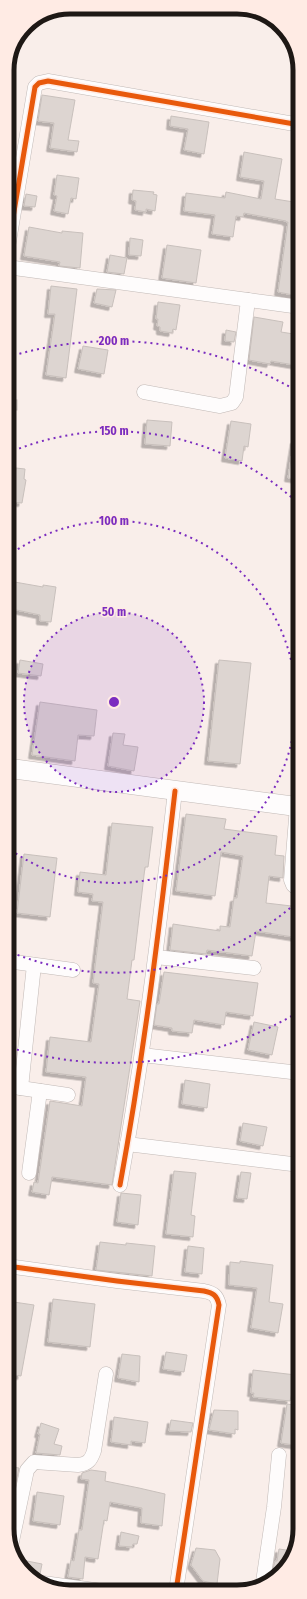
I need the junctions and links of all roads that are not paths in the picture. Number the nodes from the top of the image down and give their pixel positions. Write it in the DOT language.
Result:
graph roads {
  1 [pos="293,124"];
  2 [pos="14,212"];
  3 [pos="14,268"];
  4 [pos="248,300"];
  5 [pos="293,306"];
  6 [pos="144,392"];
  7 [pos="14,769"];
  8 [pos="175,791"];
  9 [pos="293,805"];
  10 [pos="293,859"];
  11 [pos="293,885"];
  12 [pos="156,957"];
  13 [pos="14,962"];
  14 [pos="34,965"];
  15 [pos="254,968"];
  16 [pos="73,970"];
  17 [pos="142,1055"];
  18 [pos="293,1073"];
  19 [pos="14,1087"];
  20 [pos="40,1091"];
  21 [pos="68,1095"];
  22 [pos="127,1144"];
  23 [pos="293,1164"];
  24 [pos="30,1173"];
  25 [pos="120,1185"];
  26 [pos="14,1267"];
  27 [pos="106,1374"];
  28 [pos="279,1455"];
  29 [pos="14,1532"];
  30 [pos="264,1578"];
  31 [pos="177,1585"];
  1 -- 2 [label="street"];
  3 -- 4 [label="street"];
  4 -- 5 [label="street"];
  4 -- 6 [label="street"];
  7 -- 8 [label="main road"];
  8 -- 9 [label="main road"];
  8 -- 12 [label="street"];
  10 -- 11 [label="street"];
  12 -- 15 [label="street"];
  12 -- 17 [label="street"];
  13 -- 14 [label="street"];
  14 -- 16 [label="street"];
  14 -- 19 [label="street"];
  17 -- 18 [label="street"];
  17 -- 22 [label="street"];
  19 -- 20 [label="street"];
  20 -- 21 [label="street"];
  20 -- 24 [label="street"];
  22 -- 23 [label="street"];
  22 -- 25 [label="street"];
  26 -- 31 [label="street"];
  27 -- 29 [label="street"];
  28 -- 30 [label="street"];
}
